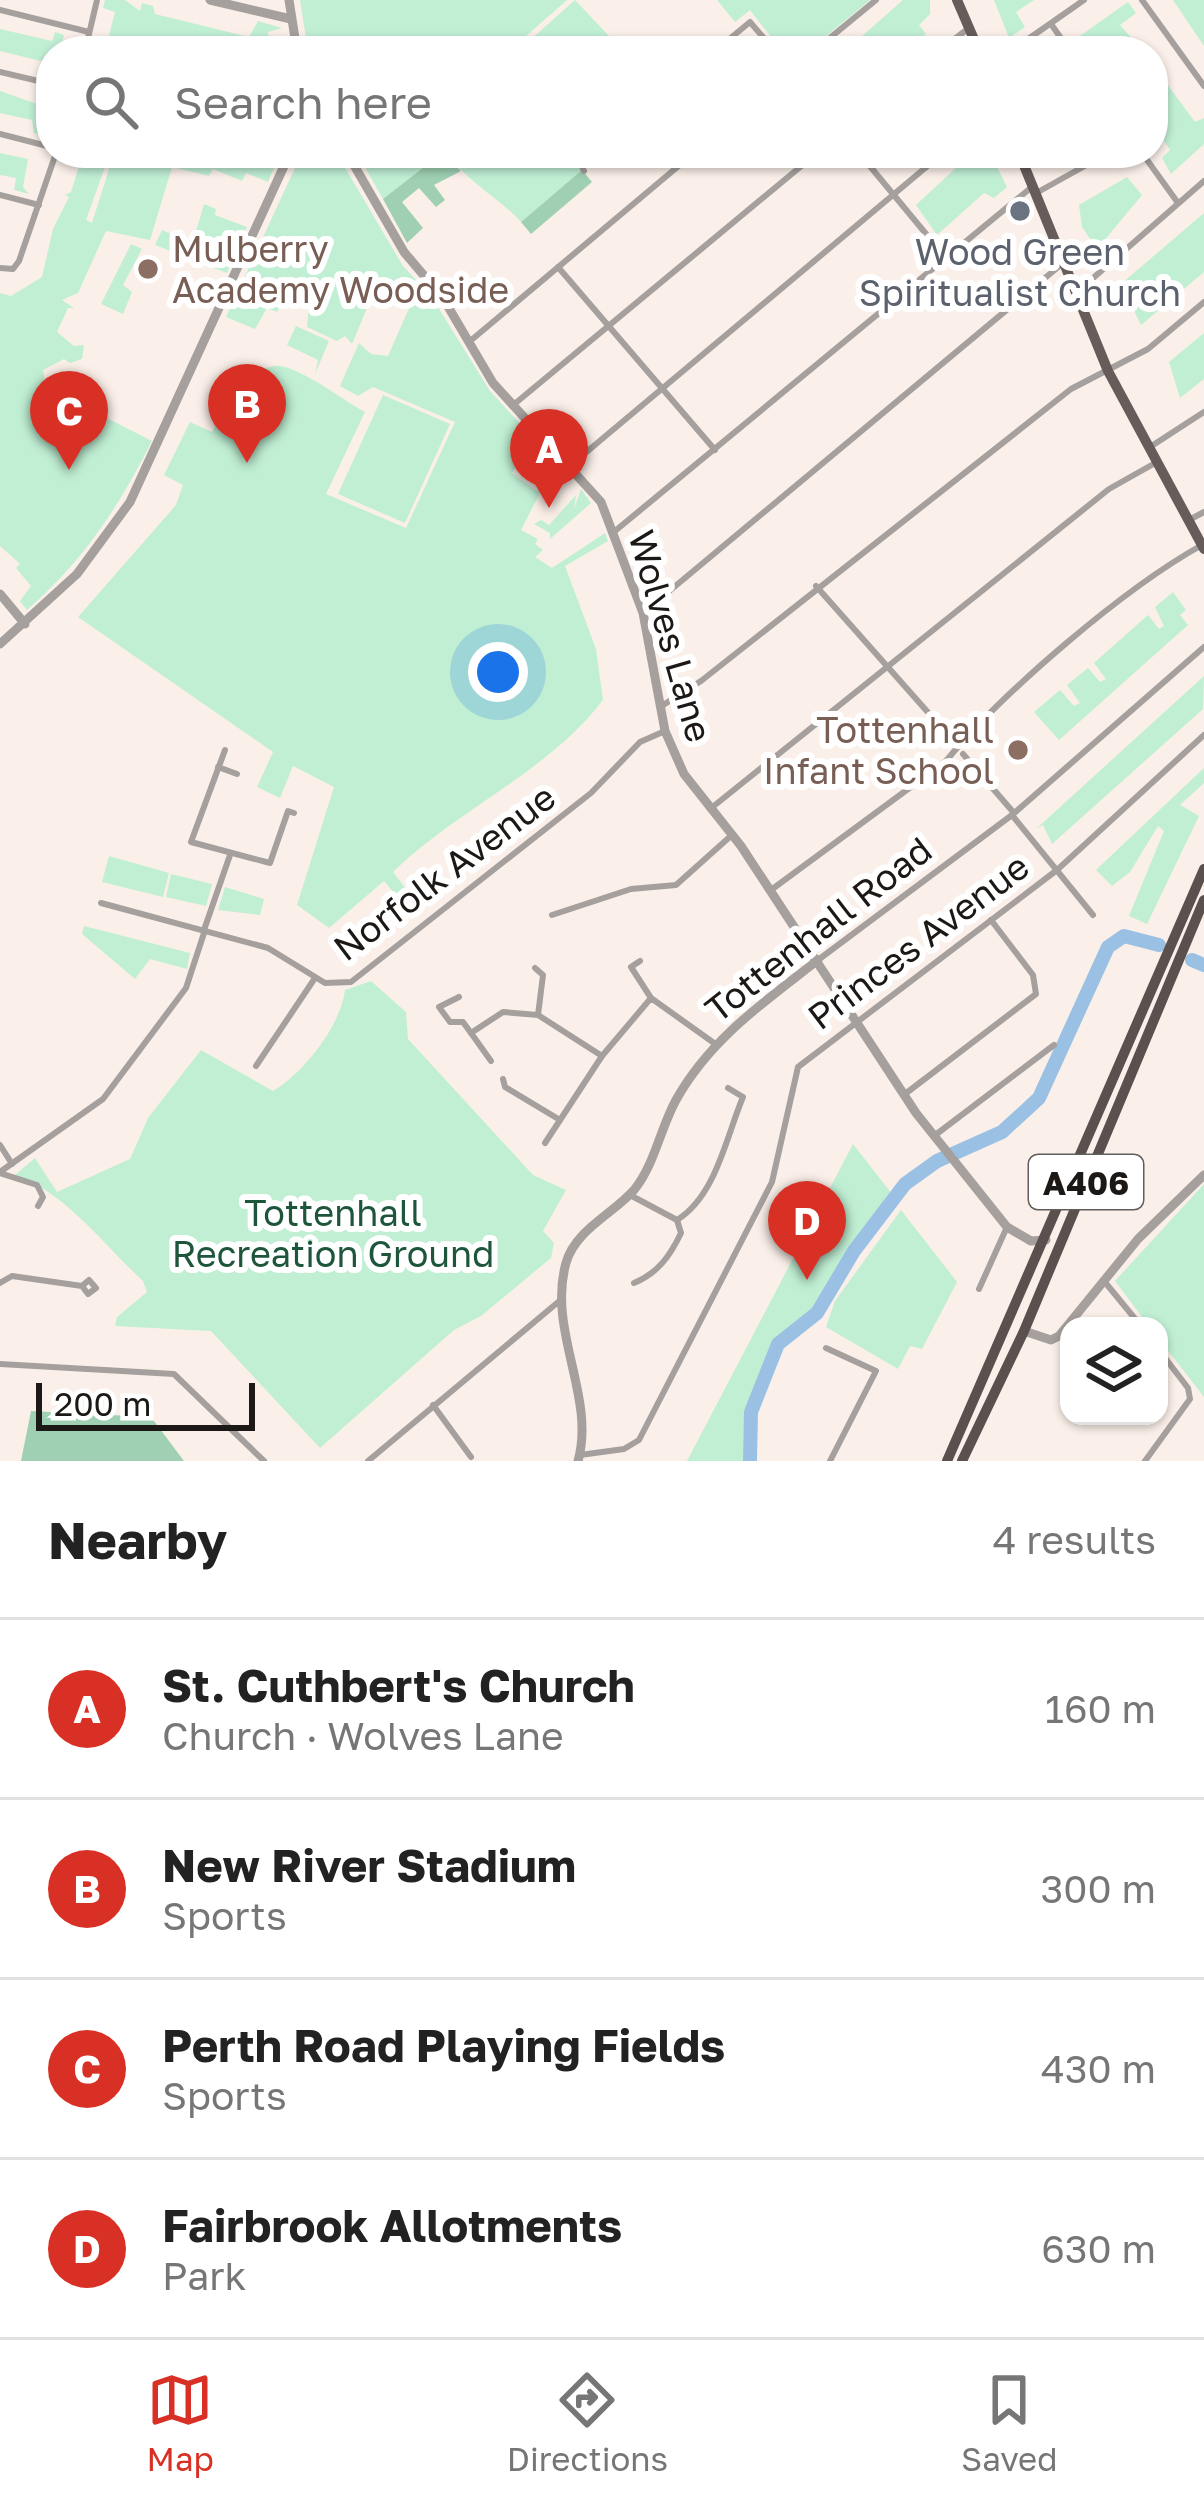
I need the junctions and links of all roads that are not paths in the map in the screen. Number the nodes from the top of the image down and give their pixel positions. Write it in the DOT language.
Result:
graph roads {
  1 [pos="97,0"];
  2 [pos="210,0"];
  3 [pos="289,0"];
  4 [pos="876,0"];
  5 [pos="957,0"];
  6 [pos="1084,0"];
  7 [pos="1142,0"];
  8 [pos="1070,4"];
  9 [pos="0,10"];
  10 [pos="291,19"];
  11 [pos="1051,23"];
  12 [pos="969,28"];
  13 [pos="89,32"];
  14 [pos="88,36"];
  15 [pos="294,36"];
  16 [pos="733,36"];
  17 [pos="762,36"];
  18 [pos="832,36"];
  19 [pos="959,36"];
  20 [pos="972,36"];
  21 [pos="1032,36"];
  22 [pos="1060,36"];
  23 [pos="1168,36"];
  24 [pos="1168,36"];
  25 [pos="0,71"];
  26 [pos="36,80"];
  27 [pos="1204,86"];
  28 [pos="0,134"];
  29 [pos="36,145"];
  30 [pos="48,168"];
  31 [pos="283,168"];
  32 [pos="356,168"];
  33 [pos="583,168"];
  34 [pos="676,168"];
  35 [pos="799,168"];
  36 [pos="872,168"];
  37 [pos="926,168"];
  38 [pos="1026,168"];
  39 [pos="1078,168"];
  40 [pos="1153,168"];
  41 [pos="584,171"];
  42 [pos="1204,181"];
  43 [pos="1035,189"];
  44 [pos="0,195"];
  45 [pos="894,195"];
  46 [pos="1178,203"];
  47 [pos="39,205"];
  48 [pos="946,258"];
  49 [pos="1063,263"];
  50 [pos="558,267"];
  51 [pos="0,268"];
  52 [pos="1075,294"];
  53 [pos="1204,302"];
  54 [pos="610,326"];
  55 [pos="469,342"];
  56 [pos="1108,371"];
  57 [pos="663,388"];
  58 [pos="512,406"];
  59 [pos="1204,412"];
  60 [pos="1150,447"];
  61 [pos="715,450"];
  62 [pos="1157,462"];
  63 [pos="571,465"];
  64 [pos="1204,512"];
  65 [pos="1189,520"];
  66 [pos="615,531"];
  67 [pos="1203,547"];
  68 [pos="816,586"];
  69 [pos="0,594"];
  70 [pos="643,613"];
  71 [pos="25,624"];
  72 [pos="0,644"];
  73 [pos="1204,647"];
  74 [pos="886,665"];
  75 [pos="659,707"];
  76 [pos="665,731"];
  77 [pos="1204,735"];
  78 [pos="956,744"];
  79 [pos="225,749"];
  80 [pos="963,754"];
  81 [pos="218,766"];
  82 [pos="237,774"];
  83 [pos="710,810"];
  84 [pos="294,813"];
  85 [pos="1013,814"];
  86 [pos="733,834"];
  87 [pos="230,855"];
  88 [pos="1204,869"];
  89 [pos="1057,870"];
  90 [pos="771,890"];
  91 [pos="1204,900"];
  92 [pos="100,903"];
  93 [pos="552,915"];
  94 [pos="1093,915"];
  95 [pos="991,920"];
  96 [pos="204,930"];
  97 [pos="818,960"];
  98 [pos="640,962"];
  99 [pos="535,968"];
  100 [pos="315,978"];
  101 [pos="459,997"];
  102 [pos="651,998"];
  103 [pos="538,1015"];
  104 [pos="856,1021"];
  105 [pos="471,1033"];
  106 [pos="714,1043"];
  107 [pos="1054,1045"];
  108 [pos="602,1056"];
  109 [pos="491,1061"];
  110 [pos="256,1066"];
  111 [pos="503,1078"];
  112 [pos="728,1088"];
  113 [pos="904,1095"];
  114 [pos="560,1120"];
  115 [pos="934,1136"];
  116 [pos="545,1143"];
  117 [pos="0,1144"];
  118 [pos="12,1164"];
  119 [pos="0,1172"];
  120 [pos="1204,1175"];
  121 [pos="630,1195"];
  122 [pos="38,1206"];
  123 [pos="681,1221"];
  124 [pos="1007,1227"];
  125 [pos="1042,1241"];
  126 [pos="1104,1281"];
  127 [pos="0,1283"];
  128 [pos="634,1283"];
  129 [pos="82,1286"];
  130 [pos="979,1289"];
  131 [pos="562,1298"];
  132 [pos="1134,1317"];
  133 [pos="1024,1331"];
  134 [pos="826,1348"];
  135 [pos="0,1353"];
  136 [pos="1168,1363"];
  137 [pos="0,1364"];
  138 [pos="433,1405"];
  139 [pos="471,1456"];
  140 [pos="579,1458"];
  141 [pos="264,1461"];
  142 [pos="368,1461"];
  143 [pos="830,1461"];
  144 [pos="947,1461"];
  145 [pos="962,1461"];
  146 [pos="1145,1461"];
  1 -- 13 [label="street"];
  2 -- 10 [label="street"];
  3 -- 10 [label="street"];
  4 -- 18 [label="street"];
  5 -- 12 [label="main road"];
  6 -- 8 [label="street"];
  7 -- 23 [label="street"];
  8 -- 11 [label="street"];
  9 -- 13 [label="street"];
  10 -- 15 [label="street"];
  11 -- 21 [label="street"];
  11 -- 22 [label="street"];
  12 -- 19 [label="street"];
  12 -- 20 [label="main road"];
  13 -- 14 [label="street"];
  16 -- 17 [label="street"];
  24 -- 27 [label="street"];
  25 -- 26 [label="street"];
  28 -- 29 [label="street"];
  30 -- 47 [label="street"];
  31 -- 71 [label="street"];
  32 -- 55 [label="street, Wolves Lane"];
  33 -- 41 [label="street"];
  34 -- 50 [label="street"];
  35 -- 54 [label="street"];
  36 -- 45 [label="street"];
  37 -- 45 [label="street"];
  38 -- 43 [label="main road"];
  39 -- 43 [label="street"];
  40 -- 46 [label="street"];
  42 -- 46 [label="street"];
  43 -- 48 [label="street"];
  43 -- 49 [label="main road"];
  44 -- 47 [label="street"];
  45 -- 48 [label="street"];
  45 -- 57 [label="street"];
  46 -- 52 [label="street"];
  47 -- 51 [label="street"];
  48 -- 61 [label="street"];
  49 -- 52 [label="main road"];
  49 -- 70 [label="street"];
  50 -- 54 [label="street"];
  50 -- 55 [label="street"];
  52 -- 56 [label="main road"];
  53 -- 56 [label="street"];
  54 -- 57 [label="street"];
  54 -- 58 [label="street"];
  55 -- 58 [label="street, Wolves Lane"];
  56 -- 60 [label="main road"];
  56 -- 68 [label="street"];
  57 -- 61 [label="street"];
  57 -- 63 [label="street"];
  58 -- 63 [label="street, Wolves Lane"];
  59 -- 60 [label="street"];
  60 -- 62 [label="main road"];
  61 -- 66 [label="street"];
  62 -- 65 [label="main road"];
  62 -- 74 [label="street"];
  63 -- 66 [label="street, Wolves Lane"];
  64 -- 65 [label="street"];
  65 -- 67 [label="main road"];
  66 -- 70 [label="street, Wolves Lane"];
  67 -- 78 [label="street"];
  68 -- 74 [label="street"];
  68 -- 75 [label="street"];
  69 -- 71 [label="street"];
  70 -- 75 [label="street, Wolves Lane"];
  71 -- 72 [label="street"];
  73 -- 85 [label="street, Tottenhall Road"];
  74 -- 78 [label="street"];
  74 -- 83 [label="street"];
  75 -- 76 [label="street, Wolves Lane"];
  76 -- 83 [label="street, Wolves Lane"];
  76 -- 100 [label="street, Norfolk Avenue"];
  77 -- 89 [label="street, Princes Avenue"];
  78 -- 90 [label="street"];
  79 -- 81 [label="street"];
  80 -- 85 [label="street"];
  81 -- 82 [label="street"];
  81 -- 87 [label="street"];
  83 -- 86 [label="street, Wolves Lane"];
  84 -- 87 [label="street"];
  85 -- 89 [label="street"];
  85 -- 97 [label="street, Tottenhall Road"];
  86 -- 90 [label="street, Wolves Lane"];
  86 -- 93 [label="street"];
  87 -- 96 [label="street"];
  88 -- 125 [label="highway, A406"];
  89 -- 94 [label="street"];
  89 -- 95 [label="street, Princes Avenue"];
  90 -- 97 [label="street, Wolves Lane"];
  91 -- 133 [label="highway, A406"];
  92 -- 96 [label="street, Norfolk Avenue"];
  95 -- 104 [label="street, Princes Avenue"];
  95 -- 113 [label="street"];
  96 -- 100 [label="street, Norfolk Avenue"];
  96 -- 118 [label="street"];
  97 -- 104 [label="street, Wolves Lane"];
  97 -- 106 [label="street, Tottenhall Road"];
  98 -- 102 [label="street"];
  99 -- 103 [label="street"];
  100 -- 110 [label="street"];
  101 -- 105 [label="street"];
  102 -- 106 [label="street"];
  102 -- 108 [label="street"];
  103 -- 105 [label="street"];
  103 -- 108 [label="street"];
  104 -- 113 [label="street, Wolves Lane"];
  104 -- 140 [label="street, Princes Avenue"];
  105 -- 109 [label="street"];
  106 -- 121 [label="street, Tottenhall Road"];
  107 -- 115 [label="street"];
  108 -- 114 [label="street"];
  111 -- 114 [label="street"];
  112 -- 123 [label="street"];
  113 -- 115 [label="street, Wolves Lane"];
  114 -- 116 [label="street"];
  115 -- 124 [label="street, Wolves Lane"];
  117 -- 118 [label="street"];
  118 -- 119 [label="street"];
  119 -- 122 [label="street"];
  120 -- 126 [label="street"];
  121 -- 123 [label="street"];
  121 -- 131 [label="street, Tottenhall Road"];
  123 -- 128 [label="street"];
  124 -- 125 [label="street"];
  124 -- 130 [label="street"];
  125 -- 144 [label="highway, A406"];
  126 -- 132 [label="street"];
  126 -- 133 [label="street"];
  127 -- 129 [label="street"];
  131 -- 138 [label="street"];
  131 -- 140 [label="street, Tottenhall Road"];
  133 -- 145 [label="highway, A406"];
  134 -- 143 [label="street"];
  135 -- 137 [label="street"];
  136 -- 146 [label="street"];
  137 -- 141 [label="street"];
  138 -- 139 [label="street"];
  138 -- 142 [label="street"];
}
